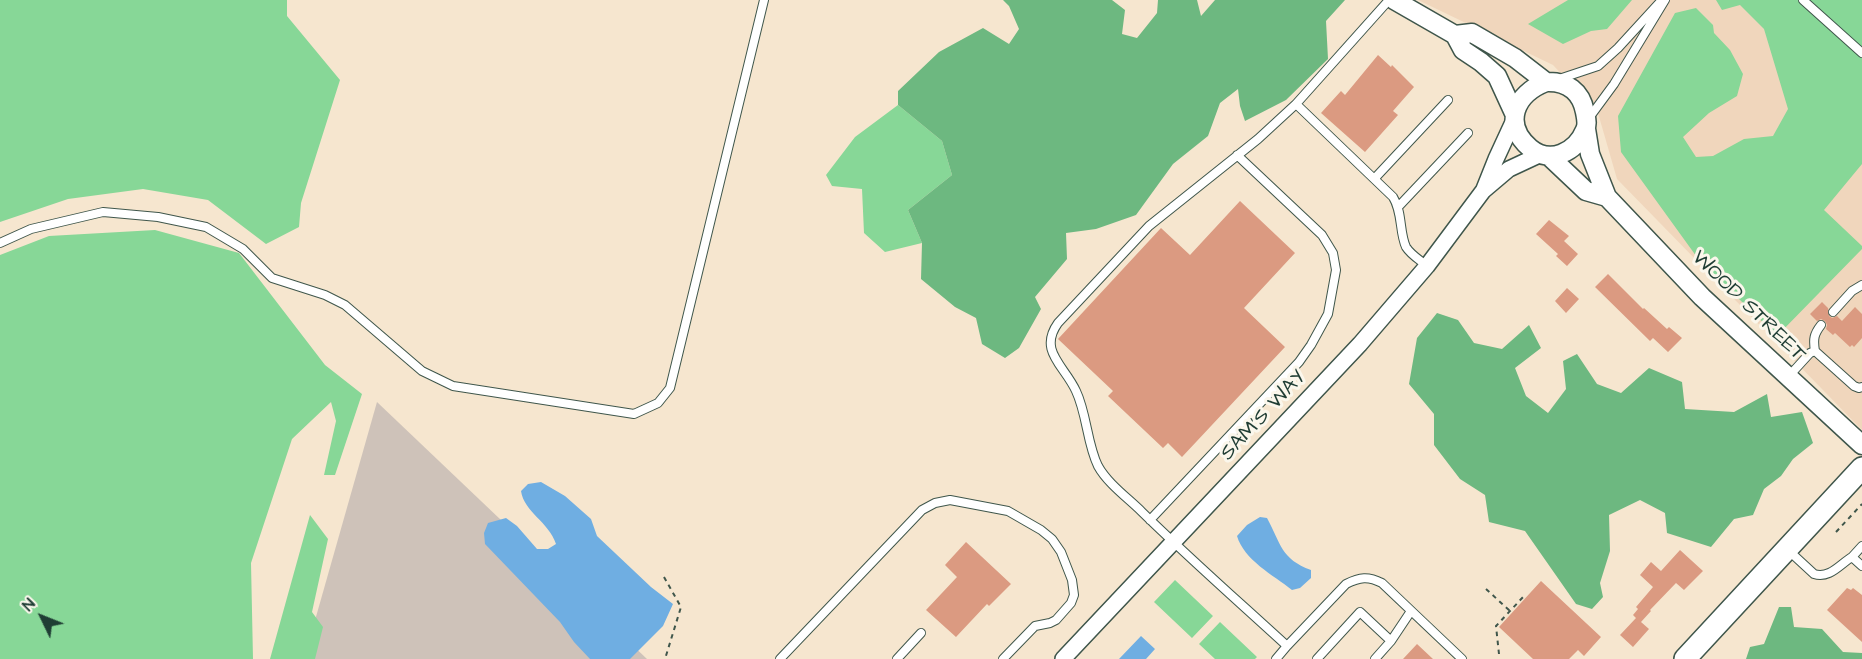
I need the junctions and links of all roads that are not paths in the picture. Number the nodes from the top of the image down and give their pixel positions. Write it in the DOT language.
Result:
graph roads {
  1 [pos="764,0"];
  2 [pos="1389,0"];
  3 [pos="1394,0"];
  4 [pos="1664,0"];
  5 [pos="1803,0"];
  6 [pos="1455,35"];
  7 [pos="1862,53"];
  8 [pos="1548,82"];
  9 [pos="1448,100"];
  10 [pos="1296,104"];
  11 [pos="1514,116"];
  12 [pos="1586,125"];
  13 [pos="1468,133"];
  14 [pos="1237,155"];
  15 [pos="1544,156"];
  16 [pos="1375,178"];
  17 [pos="1483,191"];
  18 [pos="1607,197"];
  19 [pos="1398,206"];
  20 [pos="0,243"];
  21 [pos="1427,266"];
  22 [pos="1862,285"];
  23 [pos="1833,312"];
  24 [pos="1821,325"];
  25 [pos="1815,351"];
  26 [pos="1788,377"];
  27 [pos="1862,387"];
  28 [pos="1862,445"];
  29 [pos="1862,468"];
  30 [pos="1150,520"];
  31 [pos="1173,542"];
  32 [pos="1862,546"];
  33 [pos="1787,549"];
  34 [pos="1852,557"];
  35 [pos="1862,566"];
  36 [pos="1411,611"];
  37 [pos="921,633"];
  38 [pos="1391,641"];
  39 [pos="1287,646"];
  40 [pos="780,659"];
  41 [pos="897,659"];
  42 [pos="1003,659"];
  43 [pos="1063,659"];
  44 [pos="1276,659"];
  45 [pos="1317,659"];
  46 [pos="1375,659"];
  47 [pos="1462,659"];
  48 [pos="1685,659"];
  1 -- 20 [label="lane"];
  2 -- 10 [label="lane"];
  3 -- 6 [label="street"];
  4 -- 8 [label="lane"];
  4 -- 12 [label="lane"];
  5 -- 7 [label="lane"];
  6 -- 8 [label="street"];
  6 -- 11 [label="street"];
  8 -- 11 [label="street"];
  8 -- 12 [label="street"];
  9 -- 16 [label="lane"];
  10 -- 14 [label="lane"];
  10 -- 16 [label="lane"];
  11 -- 15 [label="street"];
  11 -- 17 [label="street, SAM'S WAY"];
  12 -- 15 [label="street"];
  12 -- 18 [label="street, WOOD STREET"];
  13 -- 19 [label="lane"];
  14 -- 30 [label="lane"];
  14 -- 30 [label="lane"];
  15 -- 17 [label="street, SAM'S WAY"];
  15 -- 18 [label="street, WOOD STREET"];
  16 -- 19 [label="lane"];
  17 -- 21 [label="street, SAM'S WAY"];
  18 -- 26 [label="street, WOOD STREET"];
  19 -- 21 [label="lane"];
  21 -- 31 [label="street, SAM'S WAY"];
  22 -- 23 [label="lane"];
  24 -- 25 [label="lane"];
  25 -- 26 [label="lane"];
  25 -- 27 [label="lane"];
  26 -- 28 [label="street, WOOD STREET"];
  29 -- 33 [label="main road"];
  30 -- 31 [label="lane"];
  31 -- 39 [label="lane"];
  31 -- 43 [label="street, SAM'S WAY"];
  32 -- 34 [label="lane"];
  33 -- 34 [label="lane"];
  33 -- 48 [label="main road"];
  34 -- 35 [label="lane"];
  36 -- 38 [label="lane"];
  36 -- 39 [label="lane"];
  36 -- 47 [label="lane"];
  37 -- 41 [label="lane"];
  38 -- 45 [label="lane"];
  38 -- 46 [label="lane"];
  39 -- 44 [label="lane"];
  40 -- 42 [label="lane"];
}
